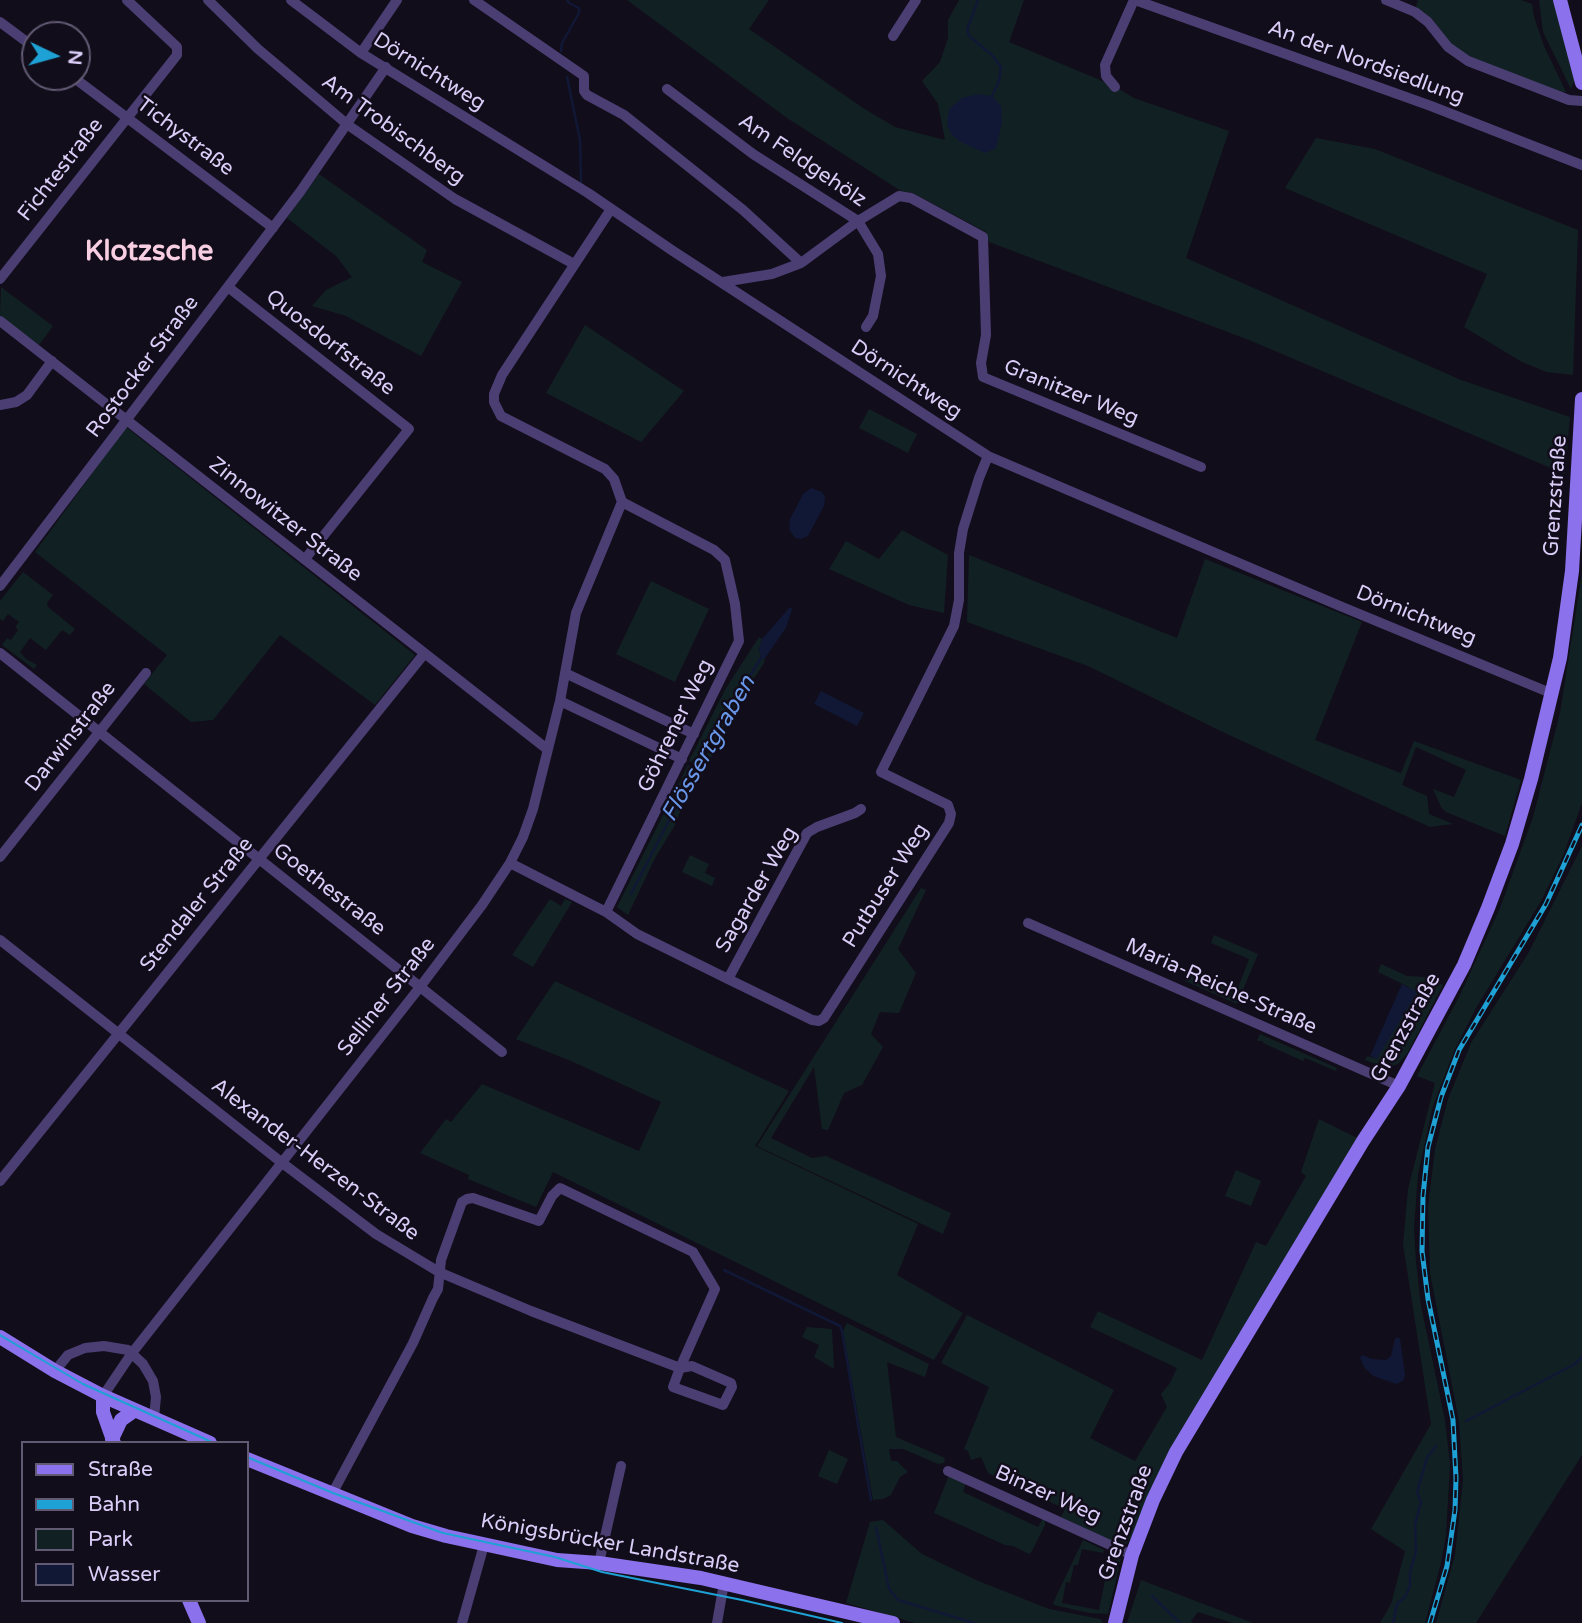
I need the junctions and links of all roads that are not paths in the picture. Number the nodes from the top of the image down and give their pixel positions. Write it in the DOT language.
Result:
graph roads {
  1 [pos="127,0"];
  2 [pos="208,0"];
  3 [pos="291,0"];
  4 [pos="397,0"];
  5 [pos="474,0"];
  6 [pos="916,0"];
  7 [pos="1134,0"];
  8 [pos="1386,0"];
  9 [pos="1560,0"];
  10 [pos="0,22"];
  11 [pos="893,36"];
  12 [pos="21,38"];
  13 [pos="361,52"];
  14 [pos="386,67"];
  15 [pos="1582,82"];
  16 [pos="1115,87"];
  17 [pos="667,89"];
  18 [pos="91,90"];
  19 [pos="1582,101"];
  20 [pos="127,117"];
  21 [pos="348,125"];
  22 [pos="1582,165"];
  23 [pos="611,209"];
  24 [pos="858,221"];
  25 [pos="273,228"];
  26 [pos="801,263"];
  27 [pos="574,264"];
  28 [pos="0,279"];
  29 [pos="723,282"];
  30 [pos="228,287"];
  31 [pos="0,321"];
  32 [pos="866,327"];
  33 [pos="52,361"];
  34 [pos="1582,399"];
  35 [pos="0,405"];
  36 [pos="126,420"];
  37 [pos="988,456"];
  38 [pos="1200,467"];
  39 [pos="622,502"];
  40 [pos="305,559"];
  41 [pos="0,586"];
  42 [pos="0,653"];
  43 [pos="424,654"];
  44 [pos="146,673"];
  45 [pos="565,673"];
  46 [pos="1553,694"];
  47 [pos="560,701"];
  48 [pos="99,733"];
  49 [pos="694,734"];
  50 [pos="547,748"];
  51 [pos="682,759"];
  52 [pos="862,809"];
  53 [pos="0,857"];
  54 [pos="259,859"];
  55 [pos="510,863"];
  56 [pos="606,912"];
  57 [pos="1028,923"];
  58 [pos="0,940"];
  59 [pos="728,979"];
  60 [pos="420,987"];
  61 [pos="118,1034"];
  62 [pos="502,1052"];
  63 [pos="1399,1086"];
  64 [pos="281,1163"];
  65 [pos="0,1181"];
  66 [pos="439,1272"];
  67 [pos="0,1337"];
  68 [pos="130,1355"];
  69 [pos="680,1368"];
  70 [pos="55,1371"];
  71 [pos="103,1396"];
  72 [pos="135,1410"];
  73 [pos="154,1419"];
  74 [pos="113,1441"];
  75 [pos="205,1441"];
  76 [pos="248,1459"];
  77 [pos="621,1466"];
  78 [pos="948,1471"];
  79 [pos="332,1494"];
  80 [pos="484,1545"];
  81 [pos="1132,1555"];
  82 [pos="599,1563"];
  83 [pos="724,1583"];
  84 [pos="190,1602"];
  85 [pos="200,1623"];
  86 [pos="462,1623"];
  87 [pos="717,1623"];
  88 [pos="893,1623"];
  89 [pos="1115,1623"];
  1 -- 20 [label="street, Fichtestraße"];
  2 -- 21 [label="street, Am Trobischberg"];
  3 -- 13 [label="street, Dörnichtweg"];
  4 -- 13 [label="street"];
  5 -- 26 [label="street"];
  6 -- 11 [label="street"];
  7 -- 16 [label="street"];
  7 -- 22 [label="street, An der Nordsiedlung"];
  8 -- 19 [label="street"];
  9 -- 15 [label="main road"];
  10 -- 12 [label="street"];
  13 -- 14 [label="street, Dörnichtweg"];
  14 -- 21 [label="street, Rostocker Straße"];
  14 -- 23 [label="street, Dörnichtweg"];
  17 -- 24 [label="street, Am Feldgehölz"];
  18 -- 20 [label="street, Tichystraße"];
  20 -- 25 [label="street, Tichystraße"];
  20 -- 28 [label="street, Fichtestraße"];
  21 -- 25 [label="street, Rostocker Straße"];
  21 -- 27 [label="street, Am Trobischberg"];
  23 -- 27 [label="street"];
  23 -- 29 [label="street, Dörnichtweg"];
  24 -- 26 [label="street, Granitzer Weg"];
  24 -- 32 [label="street, Am Feldgehölz"];
  24 -- 38 [label="street, Granitzer Weg"];
  25 -- 30 [label="street, Rostocker Straße"];
  26 -- 29 [label="street, Granitzer Weg"];
  27 -- 39 [label="street"];
  29 -- 37 [label="street, Dörnichtweg"];
  30 -- 36 [label="street, Rostocker Straße"];
  30 -- 40 [label="street, Quosdorfstraße"];
  31 -- 33 [label="street, Zinnowitzer Straße"];
  33 -- 35 [label="street"];
  33 -- 36 [label="street, Zinnowitzer Straße"];
  34 -- 46 [label="main road, Grenzstraße"];
  36 -- 40 [label="street, Zinnowitzer Straße"];
  36 -- 41 [label="street, Rostocker Straße"];
  37 -- 46 [label="street, Dörnichtweg"];
  37 -- 59 [label="street, Putbuser Weg"];
  39 -- 45 [label="street, Selliner Straße"];
  39 -- 49 [label="street, Göhrener Weg"];
  40 -- 43 [label="street, Zinnowitzer Straße"];
  42 -- 48 [label="street, Goethestraße"];
  43 -- 50 [label="street, Zinnowitzer Straße"];
  43 -- 54 [label="street, Stendaler Straße"];
  44 -- 48 [label="street, Darwinstraße"];
  45 -- 47 [label="street, Selliner Straße"];
  45 -- 49 [label="street"];
  46 -- 63 [label="main road, Grenzstraße"];
  47 -- 50 [label="street, Selliner Straße"];
  47 -- 51 [label="street"];
  48 -- 53 [label="street, Darwinstraße"];
  48 -- 54 [label="street, Goethestraße"];
  49 -- 51 [label="street, Göhrener Weg"];
  50 -- 55 [label="street, Selliner Straße"];
  51 -- 56 [label="street, Göhrener Weg"];
  52 -- 59 [label="street, Sagarder Weg"];
  54 -- 60 [label="street, Goethestraße"];
  54 -- 61 [label="street, Stendaler Straße"];
  55 -- 56 [label="street"];
  55 -- 60 [label="street, Selliner Straße"];
  56 -- 59 [label="street, Putbuser Weg"];
  57 -- 63 [label="street, Maria-Reiche-Straße"];
  58 -- 61 [label="street, Alexander-Herzen-Straße"];
  60 -- 62 [label="street, Goethestraße"];
  60 -- 64 [label="street, Selliner Straße"];
  61 -- 64 [label="street, Alexander-Herzen-Straße"];
  61 -- 65 [label="street, Stendaler Straße"];
  63 -- 81 [label="main road, Grenzstraße"];
  64 -- 66 [label="street, Alexander-Herzen-Straße"];
  64 -- 68 [label="street, Selliner Straße"];
  66 -- 69 [label="street, Alexander-Herzen-Straße"];
  66 -- 69 [label="street"];
  66 -- 79 [label="street"];
  67 -- 70 [label="main road"];
  68 -- 70 [label="street"];
  68 -- 71 [label="street"];
  68 -- 73 [label="street"];
  69 -- 69 [label="street, Alexander-Herzen-Straße"];
  70 -- 71 [label="main road"];
  71 -- 72 [label="main road"];
  71 -- 74 [label="main road"];
  72 -- 73 [label="main road"];
  72 -- 74 [label="main road"];
  73 -- 75 [label="main road"];
  76 -- 79 [label="main road, Königsbrücker Landstraße"];
  77 -- 82 [label="street"];
  78 -- 81 [label="street, Binzer Weg"];
  79 -- 80 [label="main road, Königsbrücker Landstraße"];
  80 -- 82 [label="main road, Königsbrücker Landstraße"];
  80 -- 86 [label="street"];
  81 -- 89 [label="main road, Grenzstraße"];
  82 -- 83 [label="main road, Königsbrücker Landstraße"];
  83 -- 87 [label="street"];
  83 -- 88 [label="main road, Königsbrücker Landstraße"];
  84 -- 85 [label="main road"];
}
